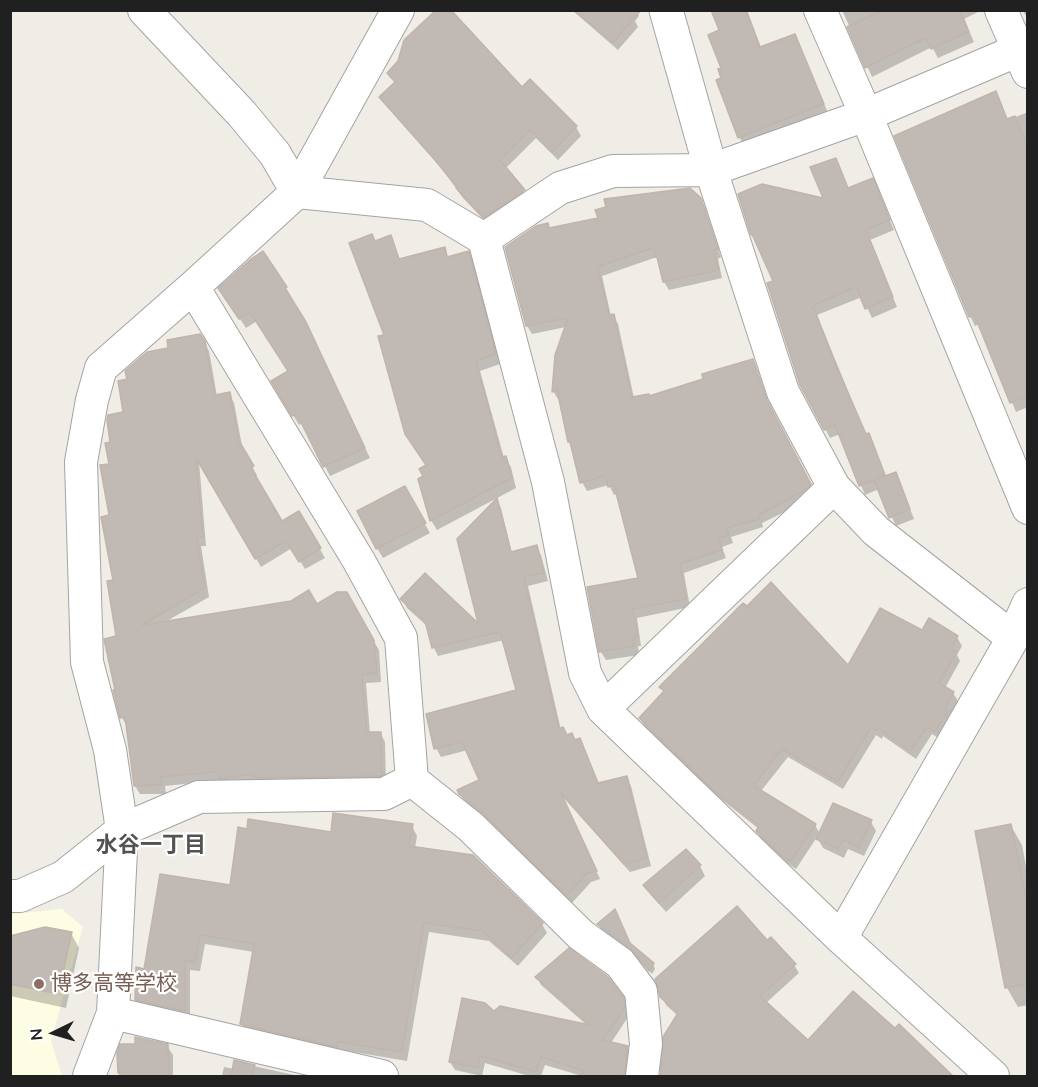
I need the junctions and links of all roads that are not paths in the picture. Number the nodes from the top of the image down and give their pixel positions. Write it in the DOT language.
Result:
graph roads {
  1 [pos="144,10"];
  2 [pos="398,10"];
  3 [pos="666,10"];
  4 [pos="820,10"];
  5 [pos="1001,10"];
  6 [pos="1024,56"];
  7 [pos="866,115"];
  8 [pos="711,170"];
  9 [pos="297,192"];
  10 [pos="484,239"];
  11 [pos="193,287"];
  12 [pos="834,487"];
  13 [pos="1028,508"];
  14 [pos="1028,604"];
  15 [pos="1013,638"];
  16 [pos="603,709"];
  17 [pos="412,780"];
  18 [pos="122,830"];
  19 [pos="10,897"];
  20 [pos="841,938"];
  21 [pos="113,1013"];
  22 [pos="89,1077"];
  23 [pos="382,1077"];
  24 [pos="642,1077"];
  25 [pos="993,1077"];
  1 -- 9 [label="street"];
  2 -- 9 [label="street"];
  3 -- 8 [label="street"];
  4 -- 7 [label="street"];
  5 -- 6 [label="street"];
  6 -- 7 [label="street"];
  7 -- 8 [label="street"];
  7 -- 13 [label="street"];
  8 -- 10 [label="street"];
  8 -- 12 [label="street"];
  9 -- 10 [label="street"];
  9 -- 11 [label="street"];
  10 -- 16 [label="street"];
  11 -- 17 [label="street"];
  11 -- 18 [label="street"];
  12 -- 15 [label="street"];
  12 -- 16 [label="street"];
  14 -- 15 [label="street"];
  15 -- 20 [label="street"];
  16 -- 20 [label="street"];
  17 -- 18 [label="street"];
  17 -- 24 [label="street"];
  18 -- 19 [label="street"];
  18 -- 21 [label="street"];
  20 -- 25 [label="street"];
  21 -- 22 [label="street"];
  21 -- 23 [label="street"];
}
